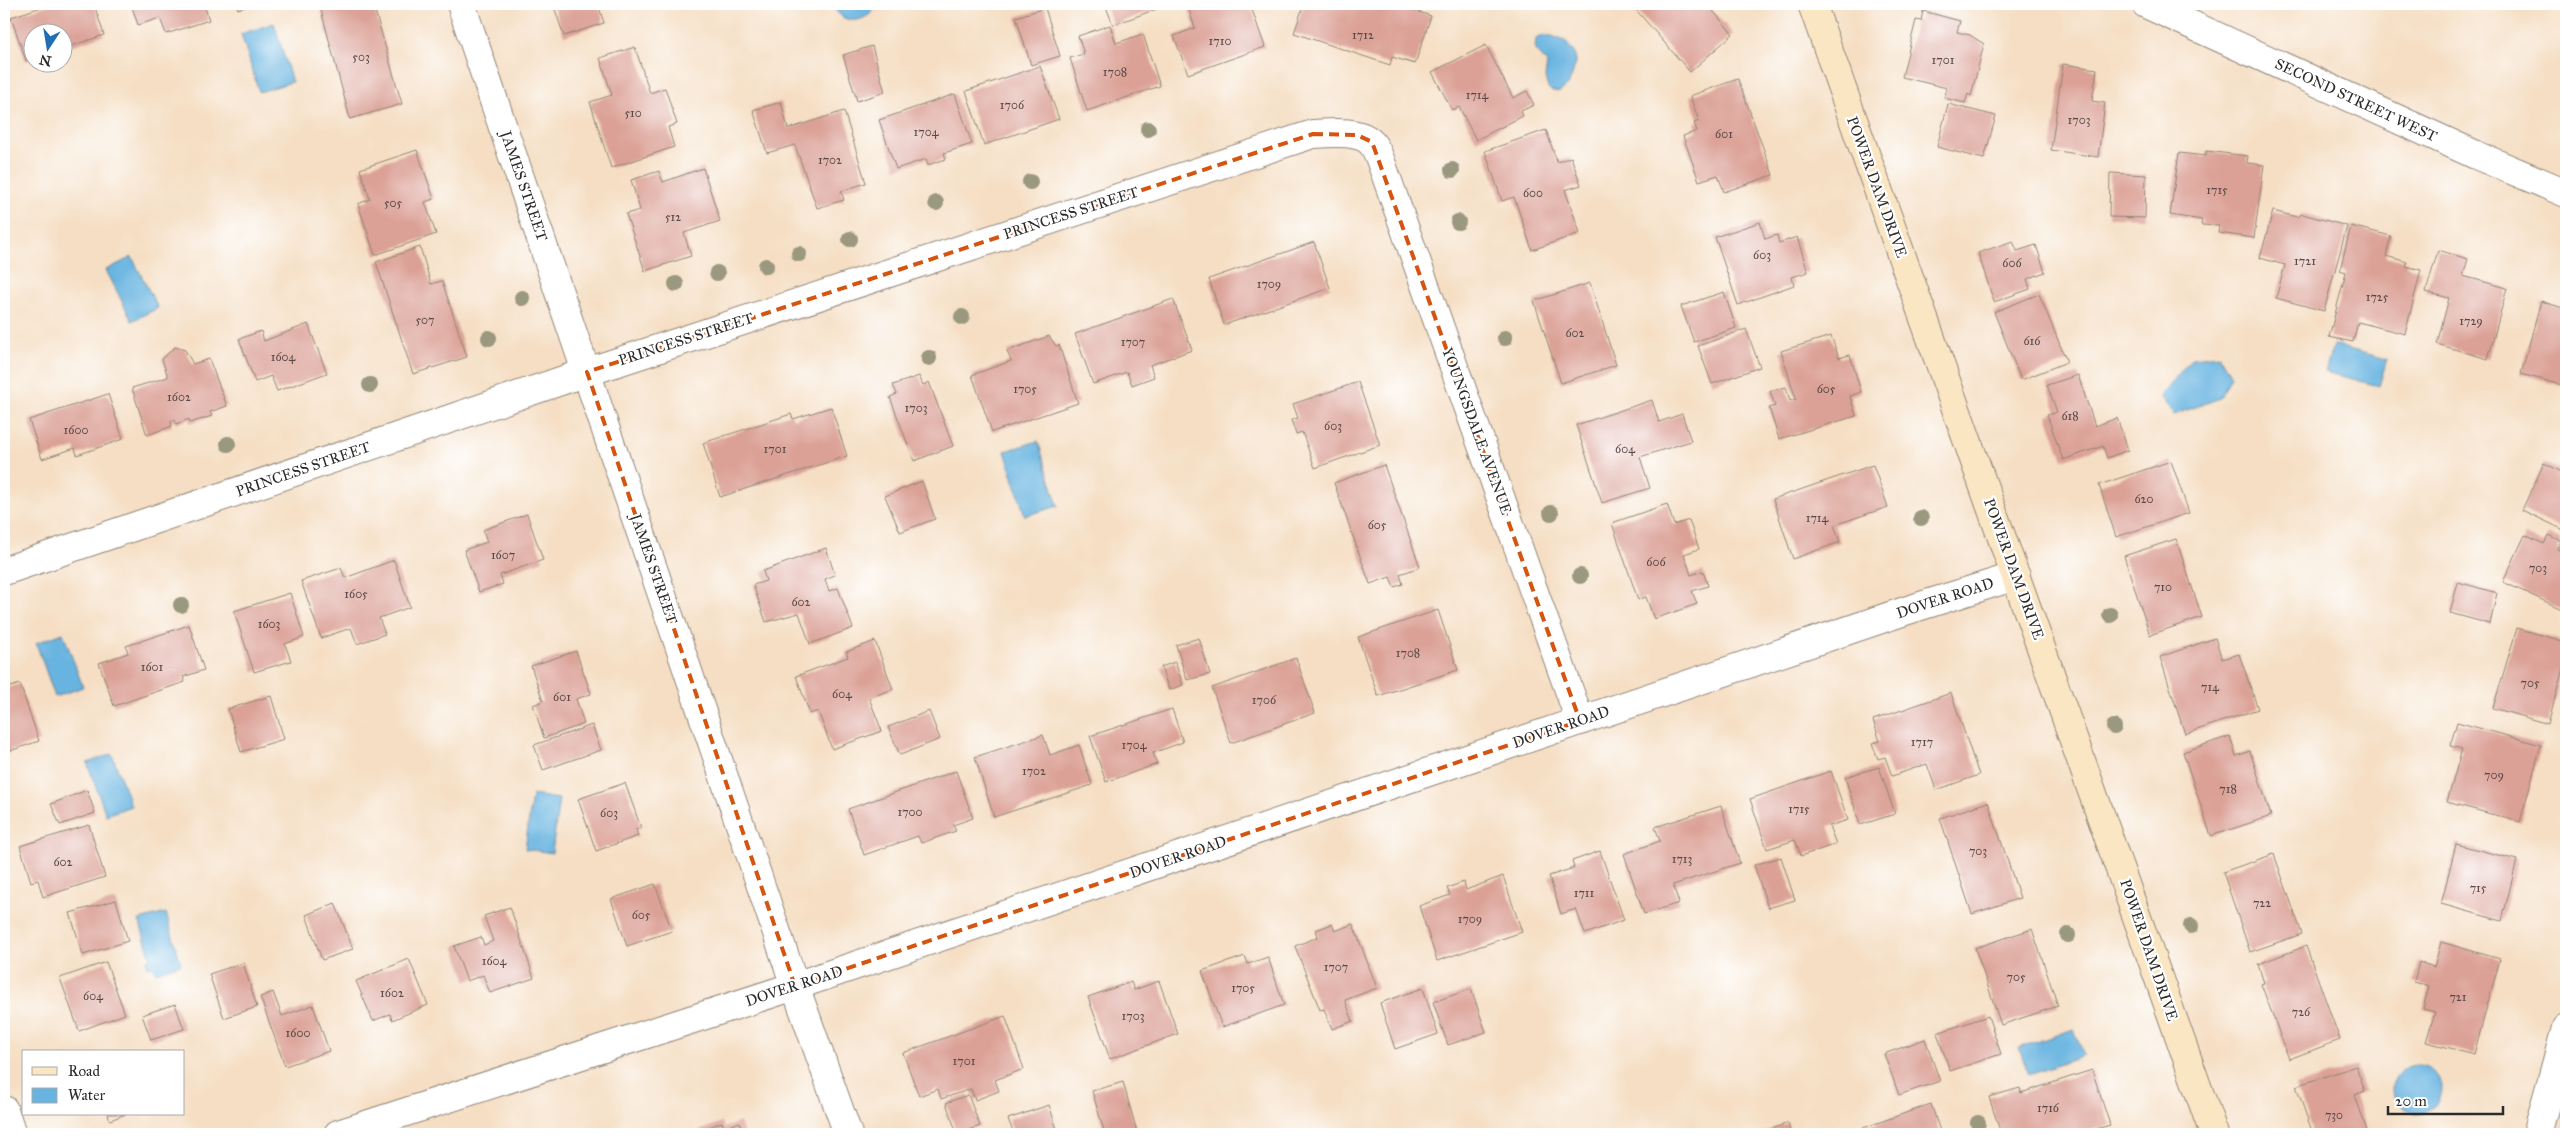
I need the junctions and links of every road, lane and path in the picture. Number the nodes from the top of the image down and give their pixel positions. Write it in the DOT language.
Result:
graph roads {
  1 [pos="461,4"];
  2 [pos="1812,4"];
  3 [pos="2146,4"];
  4 [pos="1372,142"];
  5 [pos="2566,194"];
  6 [pos="587,372"];
  7 [pos="4,571"];
  8 [pos="2016,576"];
  9 [pos="1580,721"];
  10 [pos="795,986"];
  11 [pos="2566,1028"];
  12 [pos="4,1110"];
  13 [pos="12,1134"];
  14 [pos="338,1134"];
  15 [pos="848,1134"];
  16 [pos="2214,1134"];
  17 [pos="2537,1134"];
  1 -- 6 [label="street, JAMES STREET"];
  2 -- 8 [label="main road, POWER DAM DRIVE"];
  3 -- 5 [label="street, SECOND STREET WEST"];
  4 -- 6 [label="street, PRINCESS STREET"];
  4 -- 9 [label="street, YOUNGSDALE AVENUE"];
  6 -- 7 [label="street, PRINCESS STREET"];
  6 -- 10 [label="street, JAMES STREET"];
  8 -- 9 [label="street, DOVER ROAD"];
  8 -- 16 [label="main road, POWER DAM DRIVE"];
  9 -- 10 [label="street, DOVER ROAD"];
  10 -- 14 [label="street, DOVER ROAD"];
  10 -- 15 [label="street, JAMES STREET"];
  11 -- 17 [label="street"];
  12 -- 13 [label="street"];
}
